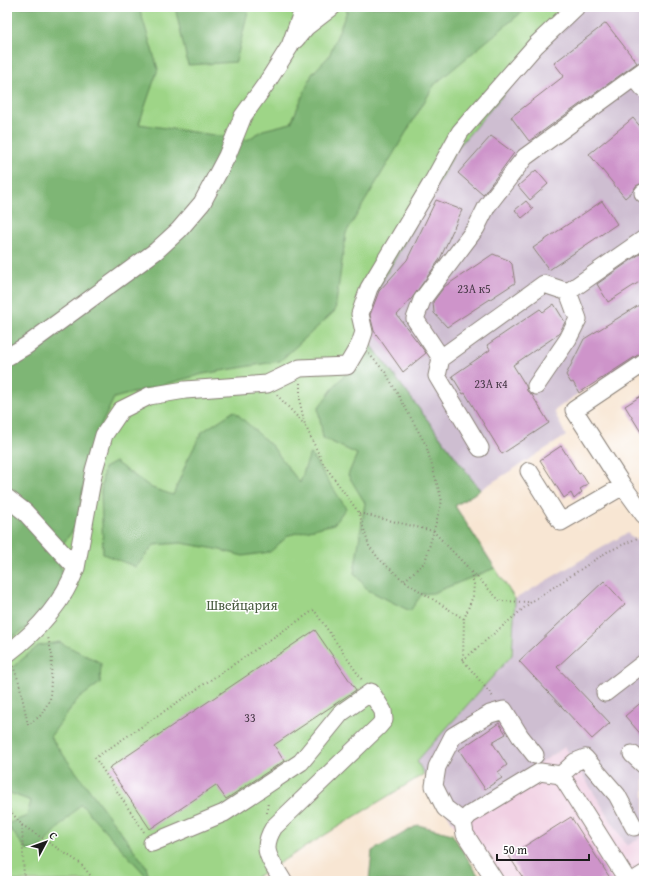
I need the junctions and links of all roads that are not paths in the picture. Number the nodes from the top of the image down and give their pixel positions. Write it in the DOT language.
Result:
graph roads {
  1 [pos="304,7"];
  2 [pos="332,7"];
  3 [pos="576,7"];
  4 [pos="290,46"];
  5 [pos="641,79"];
  6 [pos="644,239"];
  7 [pos="568,292"];
  8 [pos="7,357"];
  9 [pos="441,358"];
  10 [pos="644,363"];
  11 [pos="536,386"];
  12 [pos="480,448"];
  13 [pos="529,471"];
  14 [pos="623,486"];
  15 [pos="7,498"];
  16 [pos="644,515"];
  17 [pos="76,568"];
  18 [pos="8,654"];
  19 [pos="644,663"];
  20 [pos="605,692"];
  21 [pos="535,754"];
  22 [pos="560,775"];
  23 [pos="463,822"];
  24 [pos="634,827"];
  25 [pos="152,843"];
  26 [pos="644,874"];
  27 [pos="283,881"];
  28 [pos="495,881"];
  29 [pos="628,881"];
  30 [pos="633,881"];
  1 -- 4 [label="lane"];
  2 -- 4 [label="lane"];
  3 -- 17 [label="lane"];
  4 -- 8 [label="lane"];
  5 -- 9 [label="lane"];
  6 -- 7 [label="lane"];
  7 -- 9 [label="lane"];
  7 -- 11 [label="lane"];
  9 -- 12 [label="lane"];
  10 -- 14 [label="lane"];
  13 -- 14 [label="lane"];
  14 -- 16 [label="lane"];
  15 -- 17 [label="lane"];
  17 -- 18 [label="lane"];
  19 -- 20 [label="lane"];
  21 -- 23 [label="lane"];
  22 -- 23 [label="lane"];
  22 -- 24 [label="lane"];
  22 -- 29 [label="lane"];
  23 -- 28 [label="lane"];
  25 -- 27 [label="lane"];
  26 -- 30 [label="lane"];
}
